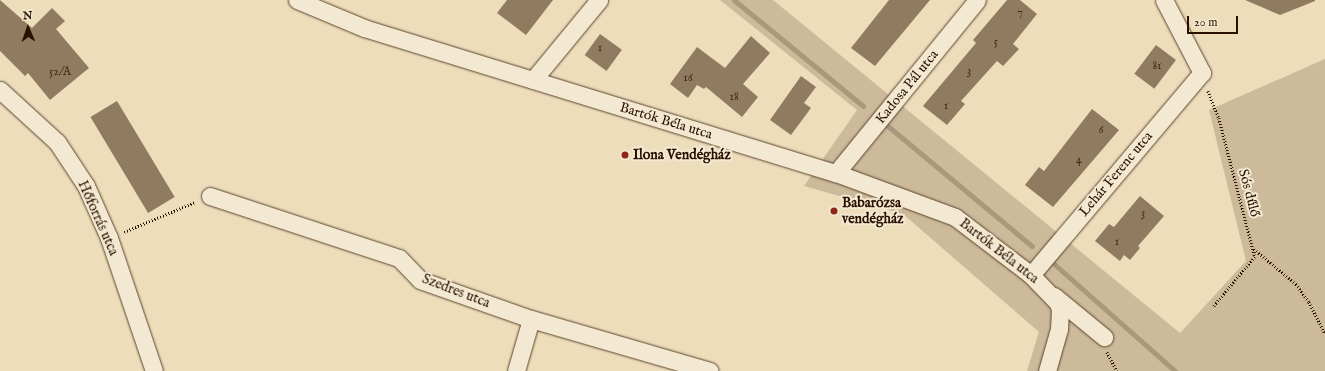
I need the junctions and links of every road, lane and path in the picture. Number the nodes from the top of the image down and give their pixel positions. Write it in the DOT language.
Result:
graph roads {
  1 [pos="599,0"];
  2 [pos="977,0"];
  3 [pos="1164,0"];
  4 [pos="307,2"];
  5 [pos="1202,73"];
  6 [pos="533,80"];
  7 [pos="0,90"];
  8 [pos="836,173"];
  9 [pos="210,196"];
  10 [pos="109,238"];
  11 [pos="1253,248"];
  12 [pos="1031,275"];
  13 [pos="1053,295"];
  14 [pos="1214,306"];
  15 [pos="531,319"];
  16 [pos="1325,334"];
  17 [pos="1104,337"];
  18 [pos="154,371"];
  19 [pos="516,371"];
  20 [pos="710,371"];
  21 [pos="1046,371"];
  1 -- 6 [label="street"];
  2 -- 8 [label="street, Kadosa Pál utca"];
  3 -- 5 [label="street"];
  4 -- 6 [label="street, Bartók Béla utca"];
  5 -- 11 [label="path, Sós dűlő"];
  5 -- 12 [label="street, Lehár Ferenc utca"];
  6 -- 8 [label="street, Bartók Béla utca"];
  7 -- 10 [label="street, Hőforrás utca"];
  8 -- 12 [label="street, Bartók Béla utca"];
  9 -- 10 [label="path"];
  9 -- 15 [label="street, Szedres utca"];
  10 -- 18 [label="street, Hőforrás utca"];
  11 -- 14 [label="path"];
  11 -- 16 [label="path"];
  12 -- 13 [label="street, Bartók Béla utca"];
  13 -- 17 [label="street"];
  13 -- 21 [label="street, Bartók Béla utca"];
  15 -- 19 [label="street"];
  15 -- 20 [label="street, Szedres utca"];
}
